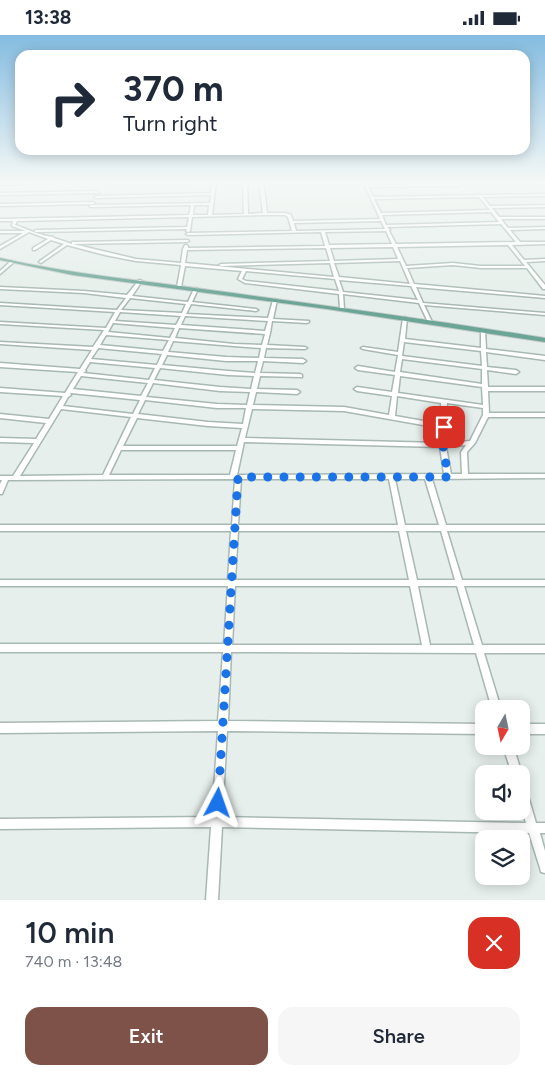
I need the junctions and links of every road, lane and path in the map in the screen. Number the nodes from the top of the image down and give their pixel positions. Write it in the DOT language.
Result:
graph roads {
  1 [pos="14,221"];
  2 [pos="190,221"];
  3 [pos="292,221"];
  4 [pos="384,221"];
  5 [pos="502,223"];
  6 [pos="189,228"];
  7 [pos="387,228"];
  8 [pos="545,228"];
  9 [pos="507,229"];
  10 [pos="28,231"];
  11 [pos="0,232"];
  12 [pos="323,232"];
  13 [pos="294,233"];
  14 [pos="188,234"];
  15 [pos="52,238"];
  16 [pos="187,241"];
  17 [pos="68,243"];
  18 [pos="545,243"];
  19 [pos="509,244"];
  20 [pos="519,244"];
  21 [pos="394,245"];
  22 [pos="328,246"];
  23 [pos="0,249"];
  24 [pos="34,249"];
  25 [pos="185,249"];
  26 [pos="0,259"];
  27 [pos="401,260"];
  28 [pos="545,260"];
  29 [pos="332,261"];
  30 [pos="523,261"];
  31 [pos="12,262"];
  32 [pos="41,262"];
  33 [pos="183,265"];
  34 [pos="190,266"];
  35 [pos="404,267"];
  36 [pos="527,267"];
  37 [pos="244,270"];
  38 [pos="0,273"];
  39 [pos="536,277"];
  40 [pos="545,277"];
  41 [pos="338,278"];
  42 [pos="140,281"];
  43 [pos="413,286"];
  44 [pos="179,287"];
  45 [pos="0,288"];
  46 [pos="545,288"];
  47 [pos="196,289"];
  48 [pos="341,292"];
  49 [pos="129,297"];
  50 [pos="545,297"];
  51 [pos="276,300"];
  52 [pos="188,303"];
  53 [pos="422,303"];
  54 [pos="0,304"];
  55 [pos="342,309"];
  56 [pos="119,310"];
  57 [pos="256,310"];
  58 [pos="183,314"];
  59 [pos="545,314"];
  60 [pos="404,318"];
  61 [pos="270,321"];
  62 [pos="112,322"];
  63 [pos="306,322"];
  64 [pos="430,322"];
  65 [pos="0,323"];
  66 [pos="177,327"];
  67 [pos="483,330"];
  68 [pos="106,331"];
  69 [pos="268,333"];
  70 [pos="171,338"];
  71 [pos="402,340"];
  72 [pos="545,340"];
  73 [pos="0,343"];
  74 [pos="264,346"];
  75 [pos="96,347"];
  76 [pos="305,348"];
  77 [pos="363,348"];
  78 [pos="484,350"];
  79 [pos="165,352"];
  80 [pos="400,355"];
  81 [pos="545,358"];
  82 [pos="89,360"];
  83 [pos="261,360"];
  84 [pos="303,361"];
  85 [pos="0,365"];
  86 [pos="158,367"];
  87 [pos="358,368"];
  88 [pos="485,368"];
  89 [pos="82,372"];
  90 [pos="516,372"];
  91 [pos="398,374"];
  92 [pos="258,375"];
  93 [pos="300,376"];
  94 [pos="150,382"];
  95 [pos="485,387"];
  96 [pos="356,389"];
  97 [pos="545,389"];
  98 [pos="0,390"];
  99 [pos="254,391"];
  100 [pos="296,392"];
  101 [pos="69,393"];
  102 [pos="394,394"];
  103 [pos="142,399"];
  104 [pos="444,402"];
  105 [pos="250,406"];
  106 [pos="60,407"];
  107 [pos="486,407"];
  108 [pos="486,415"];
  109 [pos="545,415"];
  110 [pos="0,416"];
  111 [pos="134,416"];
  112 [pos="392,416"];
  113 [pos="50,421"];
  114 [pos="245,425"];
  115 [pos="444,427"];
  116 [pos="0,440"];
  117 [pos="242,440"];
  118 [pos="37,441"];
  119 [pos="472,443"];
  120 [pos="443,445"];
  121 [pos="119,448"];
  122 [pos="240,448"];
  123 [pos="465,476"];
  124 [pos="545,476"];
  125 [pos="105,477"];
  126 [pos="236,477"];
  127 [pos="428,477"];
  128 [pos="448,477"];
  129 [pos="3,478"];
  130 [pos="392,478"];
  131 [pos="15,479"];
  132 [pos="0,492"];
  133 [pos="0,528"];
  134 [pos="235,528"];
  135 [pos="402,528"];
  136 [pos="443,528"];
  137 [pos="545,528"];
  138 [pos="233,582"];
  139 [pos="0,583"];
  140 [pos="413,583"];
  141 [pos="460,583"];
  142 [pos="545,583"];
  143 [pos="0,648"];
  144 [pos="228,649"];
  145 [pos="427,649"];
  146 [pos="479,649"];
  147 [pos="545,649"];
  148 [pos="494,700"];
  149 [pos="224,726"];
  150 [pos="0,728"];
  151 [pos="475,729"];
  152 [pos="530,729"];
  153 [pos="545,729"];
  154 [pos="530,818"];
  155 [pos="217,823"];
  156 [pos="0,824"];
  157 [pos="533,828"];
  158 [pos="545,828"];
  159 [pos="545,868"];
  160 [pos="212,900"];
  1 -- 10 [label="street"];
  2 -- 6 [label="street"];
  3 -- 13 [label="street"];
  4 -- 7 [label="street"];
  5 -- 7 [label="street"];
  5 -- 9 [label="street"];
  6 -- 10 [label="street"];
  6 -- 14 [label="street"];
  7 -- 12 [label="street"];
  7 -- 21 [label="street"];
  8 -- 9 [label="street"];
  9 -- 20 [label="street"];
  10 -- 11 [label="street"];
  10 -- 15 [label="street"];
  10 -- 23 [label="street"];
  12 -- 13 [label="street"];
  12 -- 22 [label="street"];
  13 -- 14 [label="street"];
  14 -- 16 [label="street"];
  15 -- 17 [label="street"];
  15 -- 24 [label="street"];
  16 -- 17 [label="street"];
  16 -- 25 [label="street"];
  17 -- 32 [label="street"];
  17 -- 33 [label="street"];
  18 -- 20 [label="street"];
  19 -- 20 [label="street"];
  19 -- 21 [label="street"];
  19 -- 30 [label="street"];
  21 -- 22 [label="street"];
  21 -- 27 [label="street"];
  22 -- 25 [label="street"];
  22 -- 29 [label="street"];
  25 -- 33 [label="street"];
  26 -- 31 [label="main road"];
  27 -- 29 [label="street"];
  27 -- 35 [label="street"];
  28 -- 30 [label="street"];
  29 -- 34 [label="street"];
  29 -- 41 [label="street"];
  30 -- 36 [label="street"];
  31 -- 38 [label="street"];
  31 -- 42 [label="main road"];
  33 -- 34 [label="street"];
  33 -- 44 [label="street"];
  34 -- 37 [label="street"];
  35 -- 36 [label="street"];
  35 -- 43 [label="street"];
  36 -- 39 [label="street"];
  37 -- 41 [label="street"];
  37 -- 48 [label="street"];
  39 -- 40 [label="street"];
  39 -- 46 [label="street"];
  41 -- 43 [label="street"];
  41 -- 48 [label="street"];
  42 -- 44 [label="main road"];
  42 -- 49 [label="street"];
  43 -- 50 [label="street"];
  43 -- 53 [label="street"];
  44 -- 47 [label="main road"];
  45 -- 49 [label="street"];
  47 -- 51 [label="main road"];
  47 -- 52 [label="street"];
  48 -- 53 [label="street"];
  48 -- 55 [label="street"];
  49 -- 52 [label="street"];
  49 -- 56 [label="street"];
  51 -- 55 [label="main road"];
  51 -- 61 [label="street"];
  52 -- 57 [label="street"];
  52 -- 58 [label="street"];
  53 -- 59 [label="street"];
  53 -- 64 [label="street"];
  54 -- 56 [label="street"];
  55 -- 60 [label="main road"];
  56 -- 58 [label="street"];
  56 -- 62 [label="street"];
  58 -- 61 [label="street"];
  58 -- 66 [label="street"];
  60 -- 64 [label="main road"];
  60 -- 71 [label="street"];
  61 -- 63 [label="street"];
  61 -- 69 [label="street"];
  62 -- 66 [label="street"];
  62 -- 68 [label="street"];
  64 -- 67 [label="main road"];
  65 -- 68 [label="street"];
  66 -- 69 [label="street"];
  66 -- 70 [label="street"];
  67 -- 72 [label="main road"];
  67 -- 78 [label="street"];
  68 -- 70 [label="street"];
  68 -- 75 [label="street"];
  69 -- 74 [label="street"];
  70 -- 74 [label="street"];
  70 -- 79 [label="street"];
  71 -- 78 [label="street"];
  71 -- 80 [label="street"];
  73 -- 75 [label="street"];
  74 -- 76 [label="street"];
  74 -- 83 [label="street"];
  75 -- 79 [label="street"];
  75 -- 82 [label="street"];
  77 -- 80 [label="street"];
  78 -- 81 [label="street"];
  78 -- 88 [label="street"];
  79 -- 83 [label="street"];
  79 -- 86 [label="street"];
  80 -- 88 [label="street"];
  80 -- 91 [label="street"];
  82 -- 86 [label="street"];
  82 -- 89 [label="street"];
  83 -- 84 [label="street"];
  83 -- 92 [label="street"];
  85 -- 89 [label="street"];
  86 -- 92 [label="street"];
  86 -- 94 [label="street"];
  87 -- 91 [label="street"];
  88 -- 90 [label="street"];
  88 -- 95 [label="street"];
  89 -- 94 [label="street"];
  89 -- 101 [label="street"];
  91 -- 95 [label="street"];
  91 -- 102 [label="street"];
  92 -- 93 [label="street"];
  92 -- 99 [label="street"];
  94 -- 99 [label="street"];
  94 -- 103 [label="street"];
  95 -- 97 [label="street"];
  95 -- 107 [label="street"];
  96 -- 102 [label="street"];
  98 -- 101 [label="street"];
  99 -- 100 [label="street"];
  99 -- 105 [label="street"];
  101 -- 103 [label="street"];
  101 -- 106 [label="street"];
  102 -- 104 [label="street"];
  102 -- 112 [label="street"];
  103 -- 105 [label="street"];
  103 -- 111 [label="street"];
  104 -- 107 [label="street"];
  104 -- 115 [label="street"];
  105 -- 112 [label="street"];
  105 -- 114 [label="street"];
  106 -- 111 [label="street"];
  106 -- 113 [label="street"];
  107 -- 108 [label="street"];
  108 -- 109 [label="street"];
  108 -- 119 [label="street"];
  110 -- 113 [label="street"];
  111 -- 114 [label="street"];
  111 -- 121 [label="street"];
  112 -- 115 [label="street"];
  113 -- 118 [label="street"];
  114 -- 117 [label="street"];
  115 -- 120 [label="street"];
  116 -- 118 [label="street"];
  117 -- 120 [label="street"];
  117 -- 122 [label="street"];
  118 -- 131 [label="street"];
  119 -- 120 [label="street"];
  119 -- 123 [label="street"];
  120 -- 128 [label="street"];
  121 -- 122 [label="street"];
  121 -- 125 [label="street"];
  122 -- 126 [label="street"];
  123 -- 124 [label="street"];
  123 -- 128 [label="street"];
  125 -- 126 [label="street"];
  125 -- 131 [label="street"];
  126 -- 130 [label="street"];
  126 -- 134 [label="street"];
  127 -- 128 [label="street"];
  127 -- 130 [label="street"];
  127 -- 136 [label="street"];
  129 -- 131 [label="street"];
  129 -- 132 [label="street"];
  130 -- 135 [label="street"];
  133 -- 134 [label="street"];
  134 -- 135 [label="street"];
  134 -- 138 [label="street"];
  135 -- 136 [label="street"];
  135 -- 140 [label="street"];
  136 -- 137 [label="street"];
  136 -- 141 [label="street"];
  138 -- 139 [label="street"];
  138 -- 140 [label="street"];
  138 -- 144 [label="street"];
  140 -- 141 [label="street"];
  140 -- 145 [label="street"];
  141 -- 142 [label="street"];
  141 -- 146 [label="street"];
  143 -- 144 [label="street"];
  144 -- 145 [label="street"];
  144 -- 149 [label="street"];
  145 -- 146 [label="street"];
  146 -- 147 [label="street"];
  146 -- 148 [label="street"];
  149 -- 150 [label="street"];
  149 -- 151 [label="street"];
  149 -- 155 [label="street"];
  152 -- 153 [label="street"];
  154 -- 157 [label="street"];
  155 -- 156 [label="street"];
  155 -- 157 [label="street"];
  155 -- 160 [label="street"];
  157 -- 158 [label="street"];
  157 -- 159 [label="street"];
}
